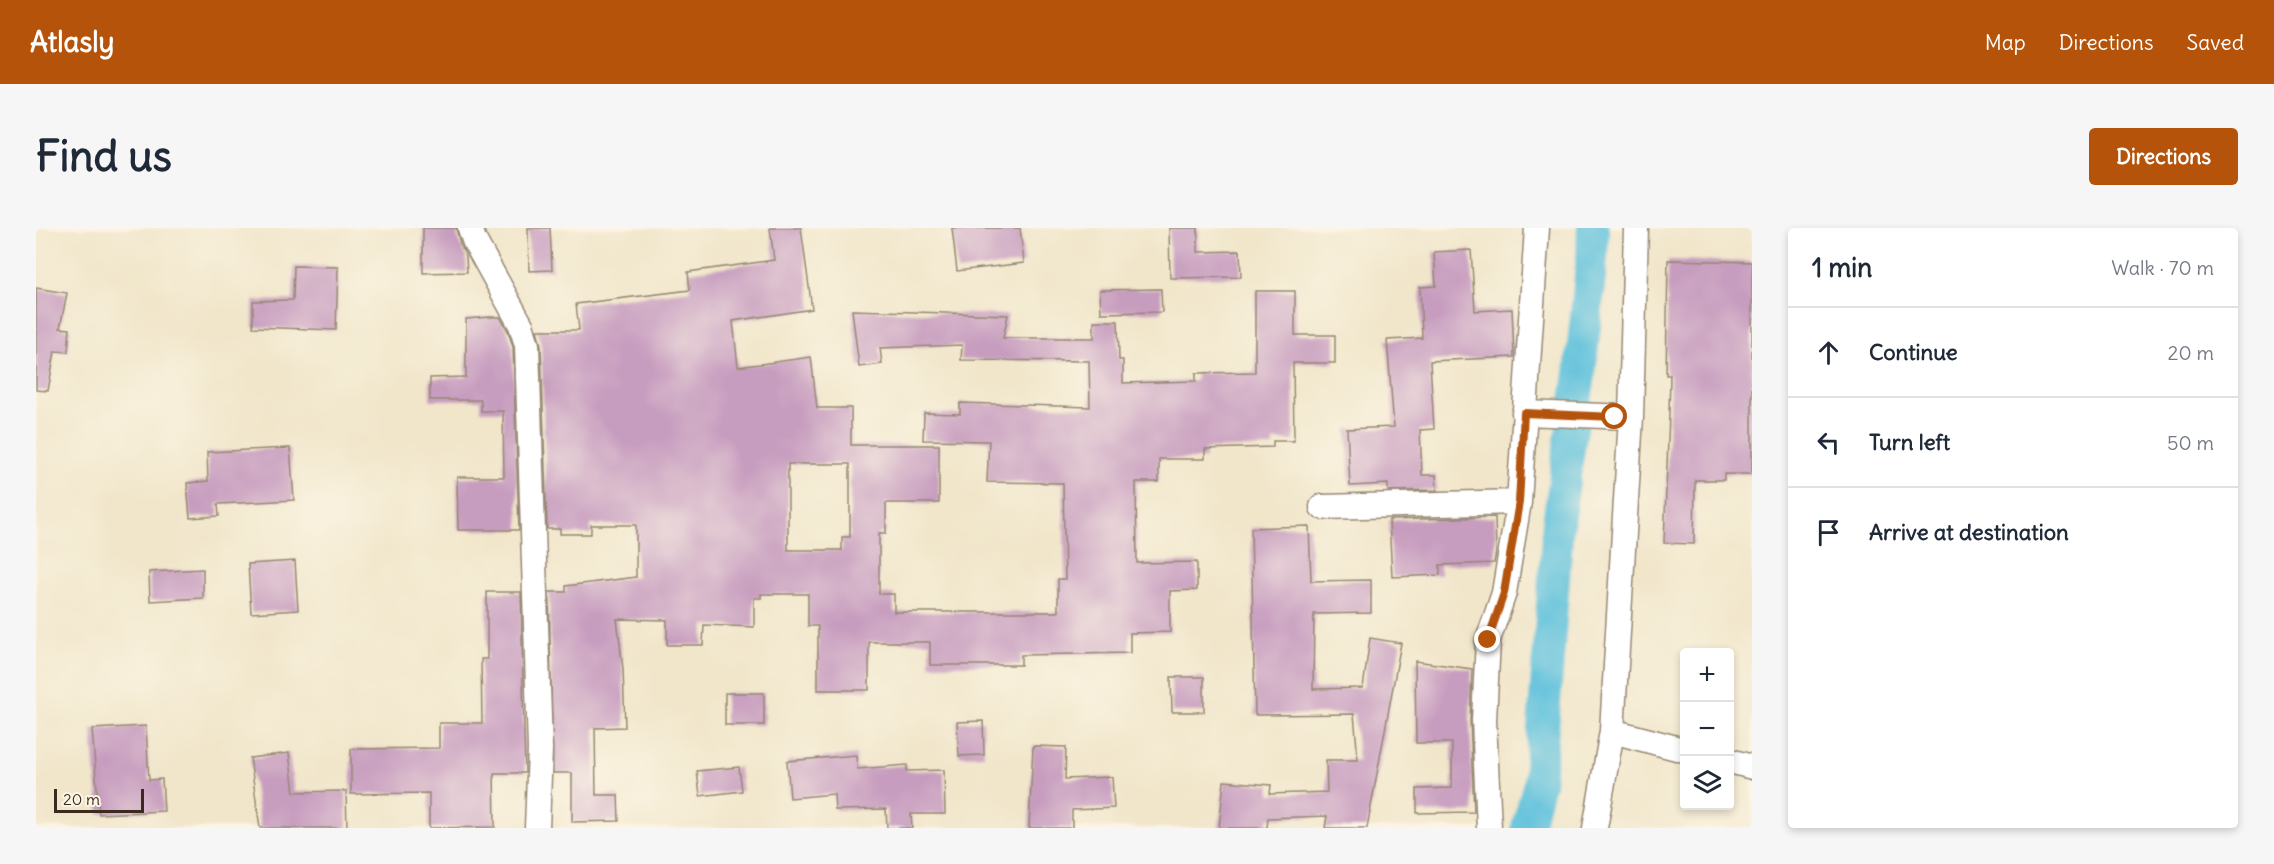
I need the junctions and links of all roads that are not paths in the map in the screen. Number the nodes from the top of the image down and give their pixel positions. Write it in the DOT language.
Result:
graph roads {
  1 [pos="470,228"];
  2 [pos="1537,228"];
  3 [pos="1636,228"];
  4 [pos="1530,414"];
  5 [pos="1623,417"];
  6 [pos="1519,502"];
  7 [pos="1322,507"];
  8 [pos="1612,731"];
  9 [pos="1680,749"];
  10 [pos="1734,762"];
  11 [pos="1752,767"];
  12 [pos="537,828"];
  13 [pos="1489,828"];
  14 [pos="1595,828"];
  1 -- 12 [label="street"];
  2 -- 4 [label="street"];
  3 -- 5 [label="street"];
  4 -- 5 [label="street"];
  4 -- 6 [label="street"];
  5 -- 8 [label="street"];
  6 -- 7 [label="street"];
  6 -- 13 [label="street"];
  8 -- 9 [label="street"];
  8 -- 14 [label="street"];
  10 -- 11 [label="street"];
}
